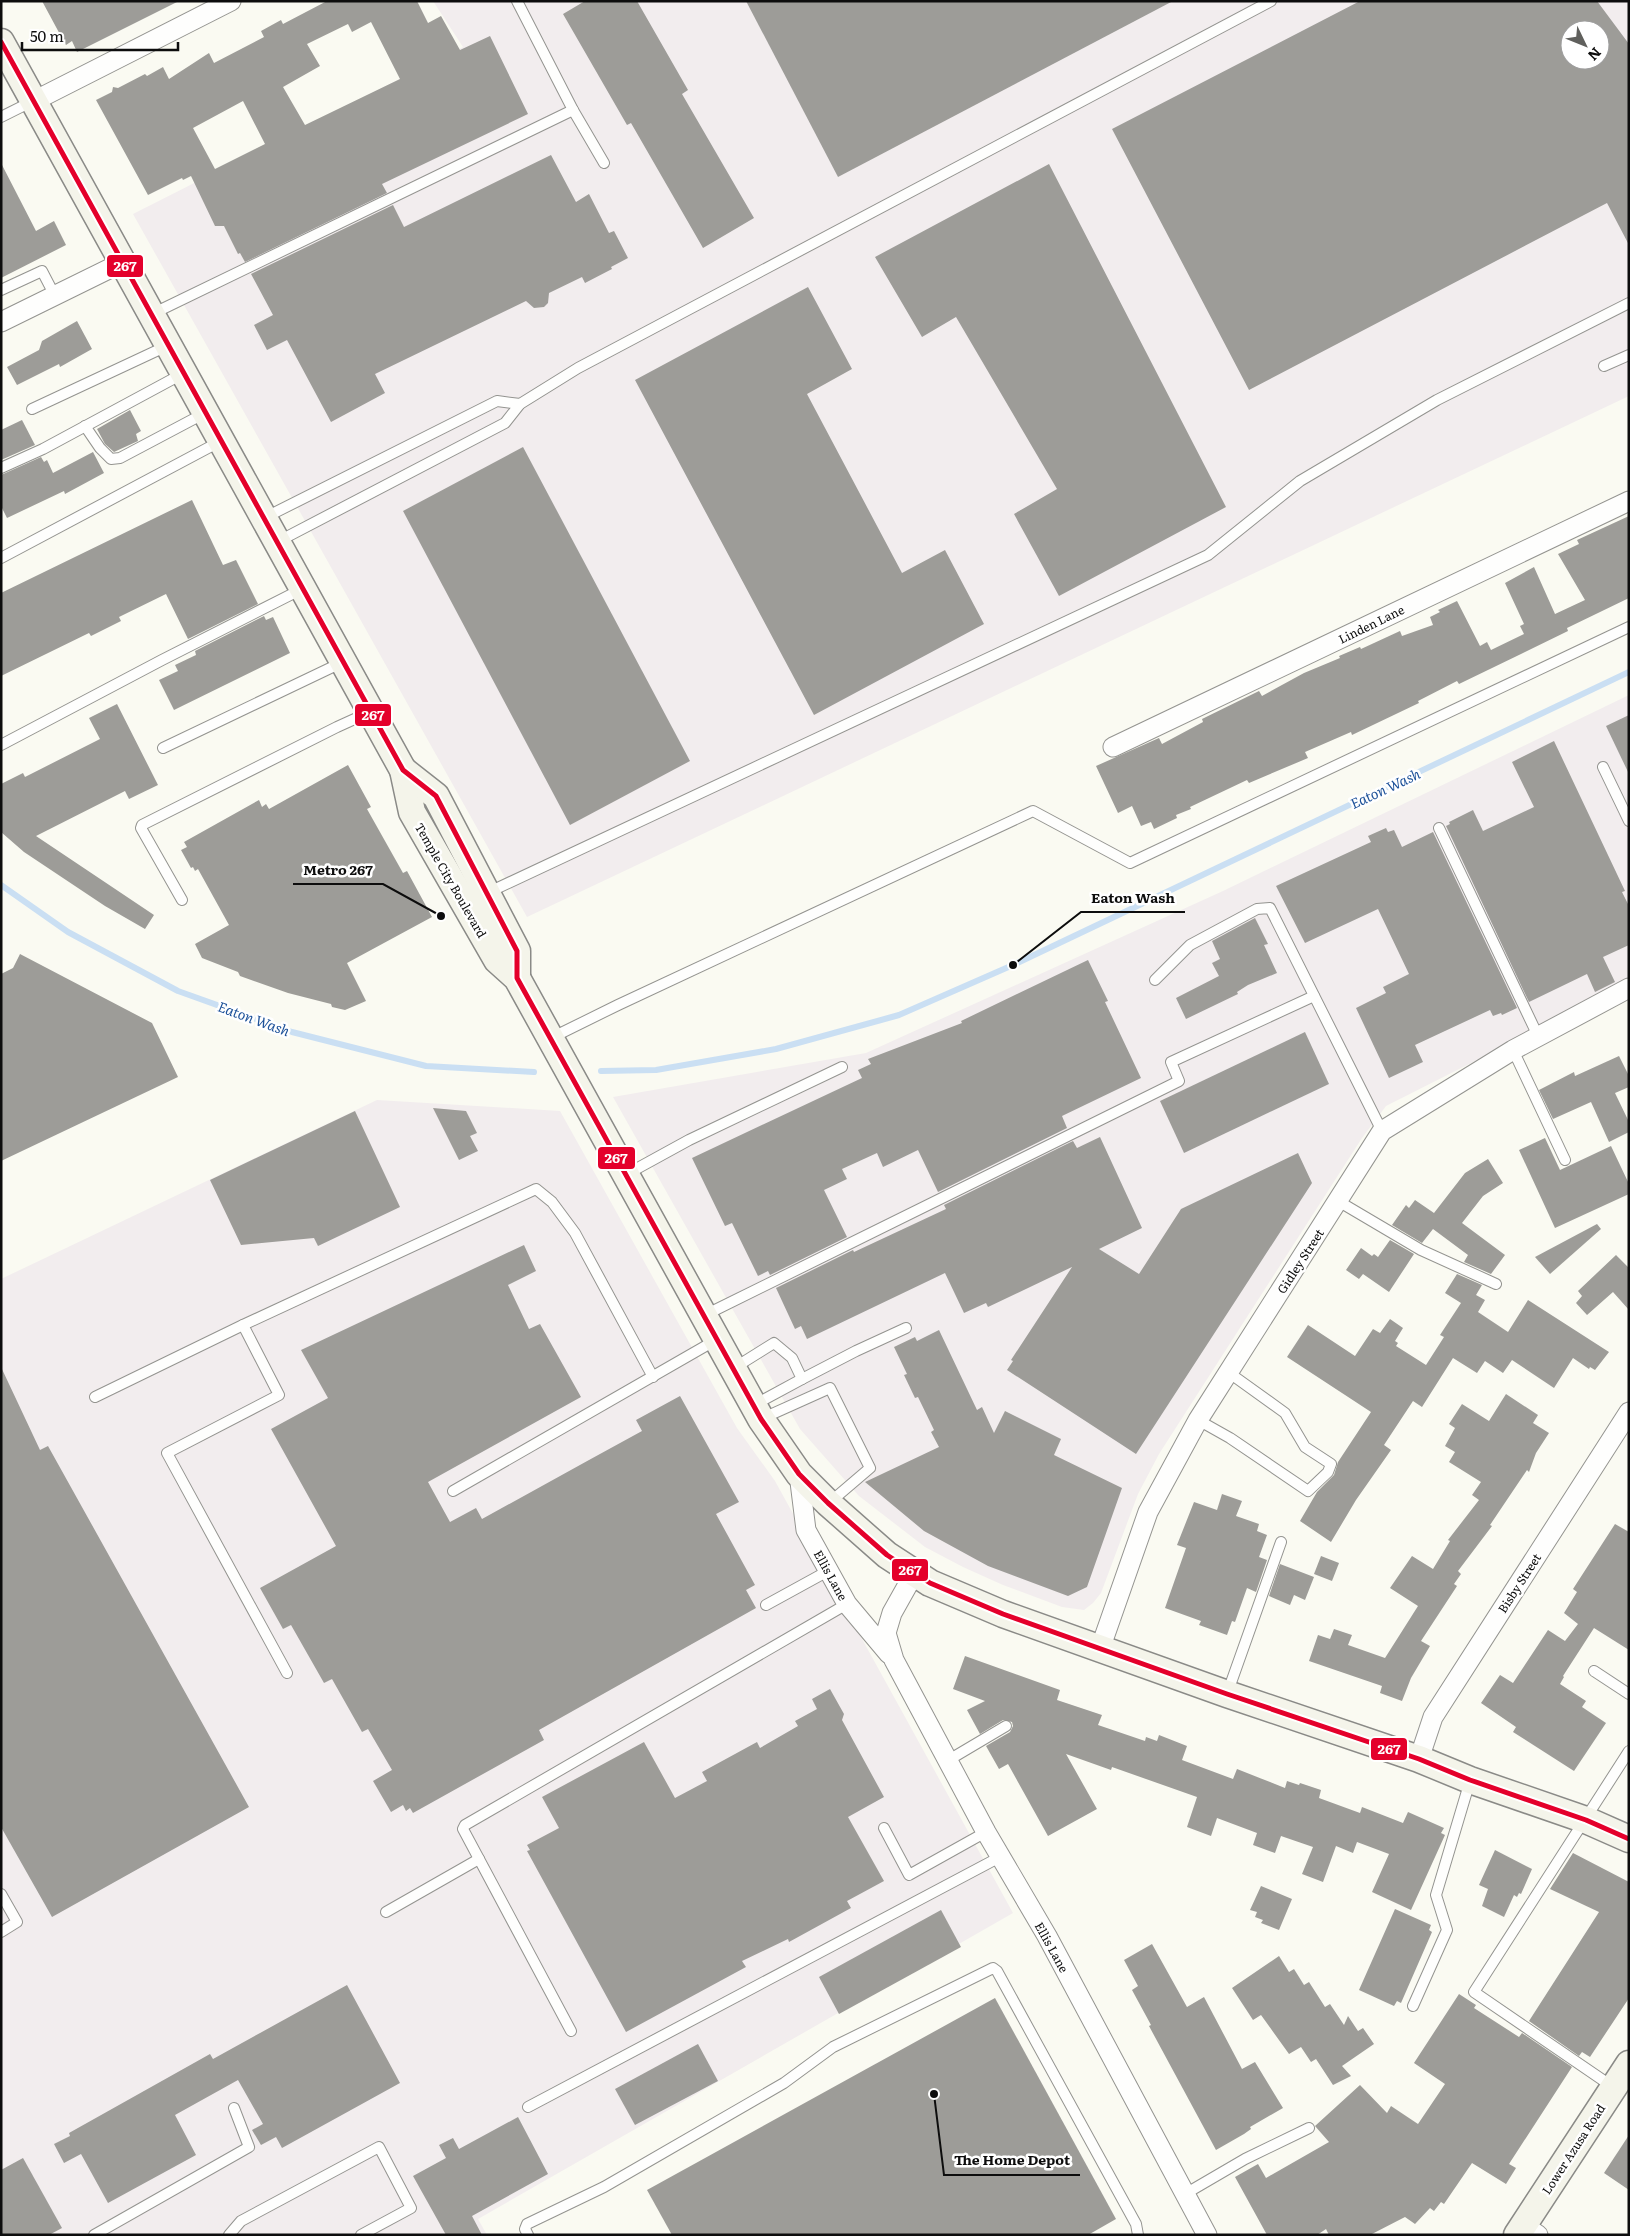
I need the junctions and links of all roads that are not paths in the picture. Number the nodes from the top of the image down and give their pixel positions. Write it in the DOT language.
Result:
graph roads {
  1 [pos="231,1"];
  2 [pos="518,1"];
  3 [pos="1271,1"];
  4 [pos="1,42"];
  5 [pos="34,100"];
  6 [pos="573,110"];
  7 [pos="1,117"];
  8 [pos="604,163"];
  9 [pos="123,262"];
  10 [pos="1,290"];
  11 [pos="55,296"];
  12 [pos="1629,303"];
  13 [pos="152,314"];
  14 [pos="1,322"];
  15 [pos="170,344"];
  16 [pos="1629,355"];
  17 [pos="1604,366"];
  18 [pos="185,373"];
  19 [pos="520,404"];
  20 [pos="32,409"];
  21 [pos="206,412"];
  22 [pos="85,426"];
  23 [pos="222,440"];
  24 [pos="1,468"];
  25 [pos="1629,501"];
  26 [pos="264,518"];
  27 [pos="276,542"];
  28 [pos="1,558"];
  29 [pos="303,588"];
  30 [pos="1629,626"];
  31 [pos="344,662"];
  32 [pos="371,712"];
  33 [pos="1,745"];
  34 [pos="1113,747"];
  35 [pos="164,748"];
  36 [pos="1603,767"];
  37 [pos="404,770"];
  38 [pos="1629,821"];
  39 [pos="1438,828"];
  40 [pos="487,893"];
  41 [pos="182,900"];
  42 [pos="517,978"];
  43 [pos="1155,980"];
  44 [pos="1629,988"];
  45 [pos="1314,996"];
  46 [pos="1538,1036"];
  47 [pos="554,1042"];
  48 [pos="1513,1050"];
  49 [pos="842,1067"];
  50 [pos="1382,1130"];
  51 [pos="1565,1160"];
  52 [pos="626,1175"];
  53 [pos="1338,1201"];
  54 [pos="1496,1284"];
  55 [pos="704,1316"];
  56 [pos="243,1325"];
  57 [pos="906,1328"];
  58 [pos="717,1340"];
  59 [pos="733,1369"];
  60 [pos="1228,1372"];
  61 [pos="653,1377"];
  62 [pos="802,1379"];
  63 [pos="95,1397"];
  64 [pos="1629,1412"];
  65 [pos="757,1413"];
  66 [pos="1198,1420"];
  67 [pos="799,1474"];
  68 [pos="453,1491"];
  69 [pos="828,1503"];
  70 [pos="1281,1542"];
  71 [pos="828,1571"];
  72 [pos="915,1572"];
  73 [pos="847,1604"];
  74 [pos="766,1605"];
  75 [pos="1100,1649"];
  76 [pos="894,1660"];
  77 [pos="1594,1671"];
  78 [pos="287,1673"];
  79 [pos="1227,1694"];
  80 [pos="1629,1694"];
  81 [pos="1006,1726"];
  82 [pos="1629,1751"];
  83 [pos="1419,1759"];
  84 [pos="947,1760"];
  85 [pos="1470,1780"];
  86 [pos="1586,1820"];
  87 [pos="884,1828"];
  88 [pos="986,1832"];
  89 [pos="1629,1838"];
  90 [pos="1000,1857"];
  91 [pos="479,1859"];
  92 [pos="1,1894"];
  93 [pos="386,1912"];
  94 [pos="1,1932"];
  95 [pos="1414,2006"];
  96 [pos="570,2031"];
  97 [pos="1624,2073"];
  98 [pos="528,2107"];
  99 [pos="234,2108"];
  100 [pos="1309,2128"];
  101 [pos="1185,2194"];
  102 [pos="1526,2231"];
  103 [pos="1204,2234"];
  104 [pos="94,2235"];
  105 [pos="229,2235"];
  106 [pos="361,2235"];
  107 [pos="528,2235"];
  108 [pos="1138,2235"];
  1 -- 5 [label="street"];
  2 -- 6 [label="lane"];
  3 -- 19 [label="lane"];
  4 -- 5 [label="main road, Temple City Boulevard"];
  5 -- 7 [label="lane"];
  5 -- 9 [label="main road, Temple City Boulevard"];
  6 -- 8 [label="lane"];
  6 -- 13 [label="lane"];
  9 -- 11 [label="street"];
  9 -- 13 [label="main road, Temple City Boulevard"];
  10 -- 11 [label="lane"];
  11 -- 14 [label="street"];
  12 -- 40 [label="lane"];
  13 -- 15 [label="main road, Temple City Boulevard"];
  15 -- 18 [label="main road, Temple City Boulevard"];
  15 -- 20 [label="lane"];
  16 -- 17 [label="lane"];
  18 -- 21 [label="main road, Temple City Boulevard"];
  18 -- 22 [label="lane"];
  19 -- 26 [label="lane"];
  19 -- 27 [label="lane"];
  21 -- 22 [label="lane"];
  21 -- 23 [label="main road, Temple City Boulevard"];
  22 -- 24 [label="lane"];
  23 -- 26 [label="main road, Temple City Boulevard"];
  23 -- 28 [label="lane"];
  25 -- 34 [label="street, Linden Lane"];
  26 -- 27 [label="main road, Temple City Boulevard"];
  27 -- 29 [label="main road, Temple City Boulevard"];
  29 -- 31 [label="main road, Temple City Boulevard"];
  29 -- 33 [label="lane"];
  30 -- 47 [label="lane"];
  31 -- 32 [label="main road, Temple City Boulevard"];
  31 -- 35 [label="lane"];
  32 -- 37 [label="main road, Temple City Boulevard"];
  32 -- 41 [label="lane"];
  36 -- 38 [label="lane"];
  37 -- 40 [label="main road, Temple City Boulevard"];
  37 -- 42 [label="main road, Temple City Boulevard"];
  39 -- 46 [label="lane"];
  40 -- 42 [label="main road, Temple City Boulevard"];
  42 -- 47 [label="main road, Temple City Boulevard"];
  43 -- 45 [label="lane"];
  44 -- 46 [label="street, Gidley Street"];
  45 -- 50 [label="lane"];
  45 -- 55 [label="lane"];
  46 -- 48 [label="street, Gidley Street"];
  47 -- 52 [label="main road, Temple City Boulevard"];
  48 -- 50 [label="street, Gidley Street"];
  48 -- 51 [label="lane"];
  49 -- 52 [label="lane"];
  50 -- 53 [label="street, Gidley Street"];
  52 -- 55 [label="main road, Temple City Boulevard"];
  53 -- 54 [label="lane"];
  53 -- 60 [label="street, Gidley Street"];
  55 -- 58 [label="main road, Temple City Boulevard"];
  56 -- 61 [label="lane"];
  56 -- 63 [label="lane"];
  56 -- 78 [label="lane"];
  57 -- 62 [label="lane"];
  58 -- 59 [label="main road, Temple City Boulevard"];
  58 -- 61 [label="lane"];
  59 -- 62 [label="lane"];
  59 -- 65 [label="main road, Temple City Boulevard"];
  60 -- 66 [label="street, Gidley Street"];
  60 -- 66 [label="lane"];
  61 -- 68 [label="lane"];
  62 -- 65 [label="lane"];
  64 -- 83 [label="street, Bisby Street"];
  65 -- 67 [label="main road, Temple City Boulevard"];
  65 -- 69 [label="lane"];
  66 -- 75 [label="street, Gidley Street"];
  67 -- 69 [label="main road, Temple City Boulevard"];
  67 -- 71 [label="street, Ellis Lane"];
  69 -- 72 [label="main road, Temple City Boulevard"];
  70 -- 79 [label="lane"];
  71 -- 73 [label="street, Ellis Lane"];
  71 -- 74 [label="lane"];
  72 -- 75 [label="main road, Temple City Boulevard"];
  72 -- 76 [label="street, Ellis Lane"];
  73 -- 76 [label="street, Ellis Lane"];
  73 -- 91 [label="lane"];
  75 -- 79 [label="main road, Temple City Boulevard"];
  76 -- 84 [label="street, Ellis Lane"];
  77 -- 80 [label="lane"];
  79 -- 83 [label="main road, Temple City Boulevard"];
  81 -- 84 [label="lane"];
  82 -- 86 [label="lane"];
  83 -- 85 [label="main road, Temple City Boulevard"];
  84 -- 88 [label="street, Ellis Lane"];
  85 -- 86 [label="main road, Temple City Boulevard"];
  85 -- 95 [label="lane"];
  86 -- 89 [label="main road, Temple City Boulevard"];
  86 -- 97 [label="lane"];
  87 -- 88 [label="lane"];
  88 -- 90 [label="street, Ellis Lane"];
  90 -- 98 [label="lane"];
  90 -- 101 [label="street, Ellis Lane"];
  91 -- 93 [label="lane"];
  91 -- 96 [label="lane"];
  92 -- 94 [label="lane"];
  97 -- 102 [label="main road, Lower Azusa Road"];
  99 -- 104 [label="lane"];
  100 -- 101 [label="lane"];
  101 -- 103 [label="street, Ellis Lane"];
  105 -- 106 [label="lane"];
  107 -- 108 [label="lane"];
}
